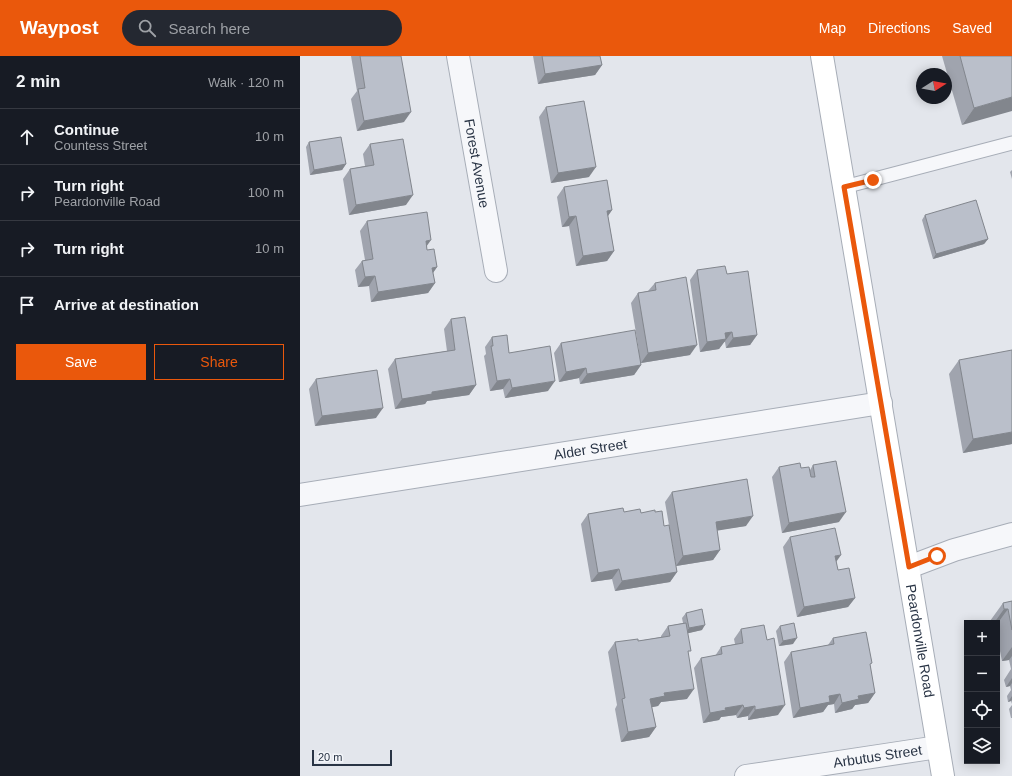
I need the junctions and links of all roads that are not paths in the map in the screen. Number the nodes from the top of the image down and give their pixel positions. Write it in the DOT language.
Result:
graph roads {
  1 [pos="458,56"];
  2 [pos="822,56"];
  3 [pos="1012,143"];
  4 [pos="844,187"];
  5 [pos="496,271"];
  6 [pos="881,402"];
  7 [pos="300,495"];
  8 [pos="1012,534"];
  9 [pos="909,567"];
  10 [pos="938,747"];
  11 [pos="746,776"];
  12 [pos="943,776"];
  1 -- 5 [label="street, Forest Avenue"];
  2 -- 4 [label="main road, Peardonville Road"];
  3 -- 4 [label="lane"];
  4 -- 6 [label="main road, Peardonville Road"];
  6 -- 7 [label="street, Alder Street"];
  6 -- 9 [label="main road, Peardonville Road"];
  8 -- 9 [label="street"];
  9 -- 10 [label="main road, Peardonville Road"];
  10 -- 11 [label="street, Arbutus Street"];
  10 -- 12 [label="main road, Peardonville Road"];
}
